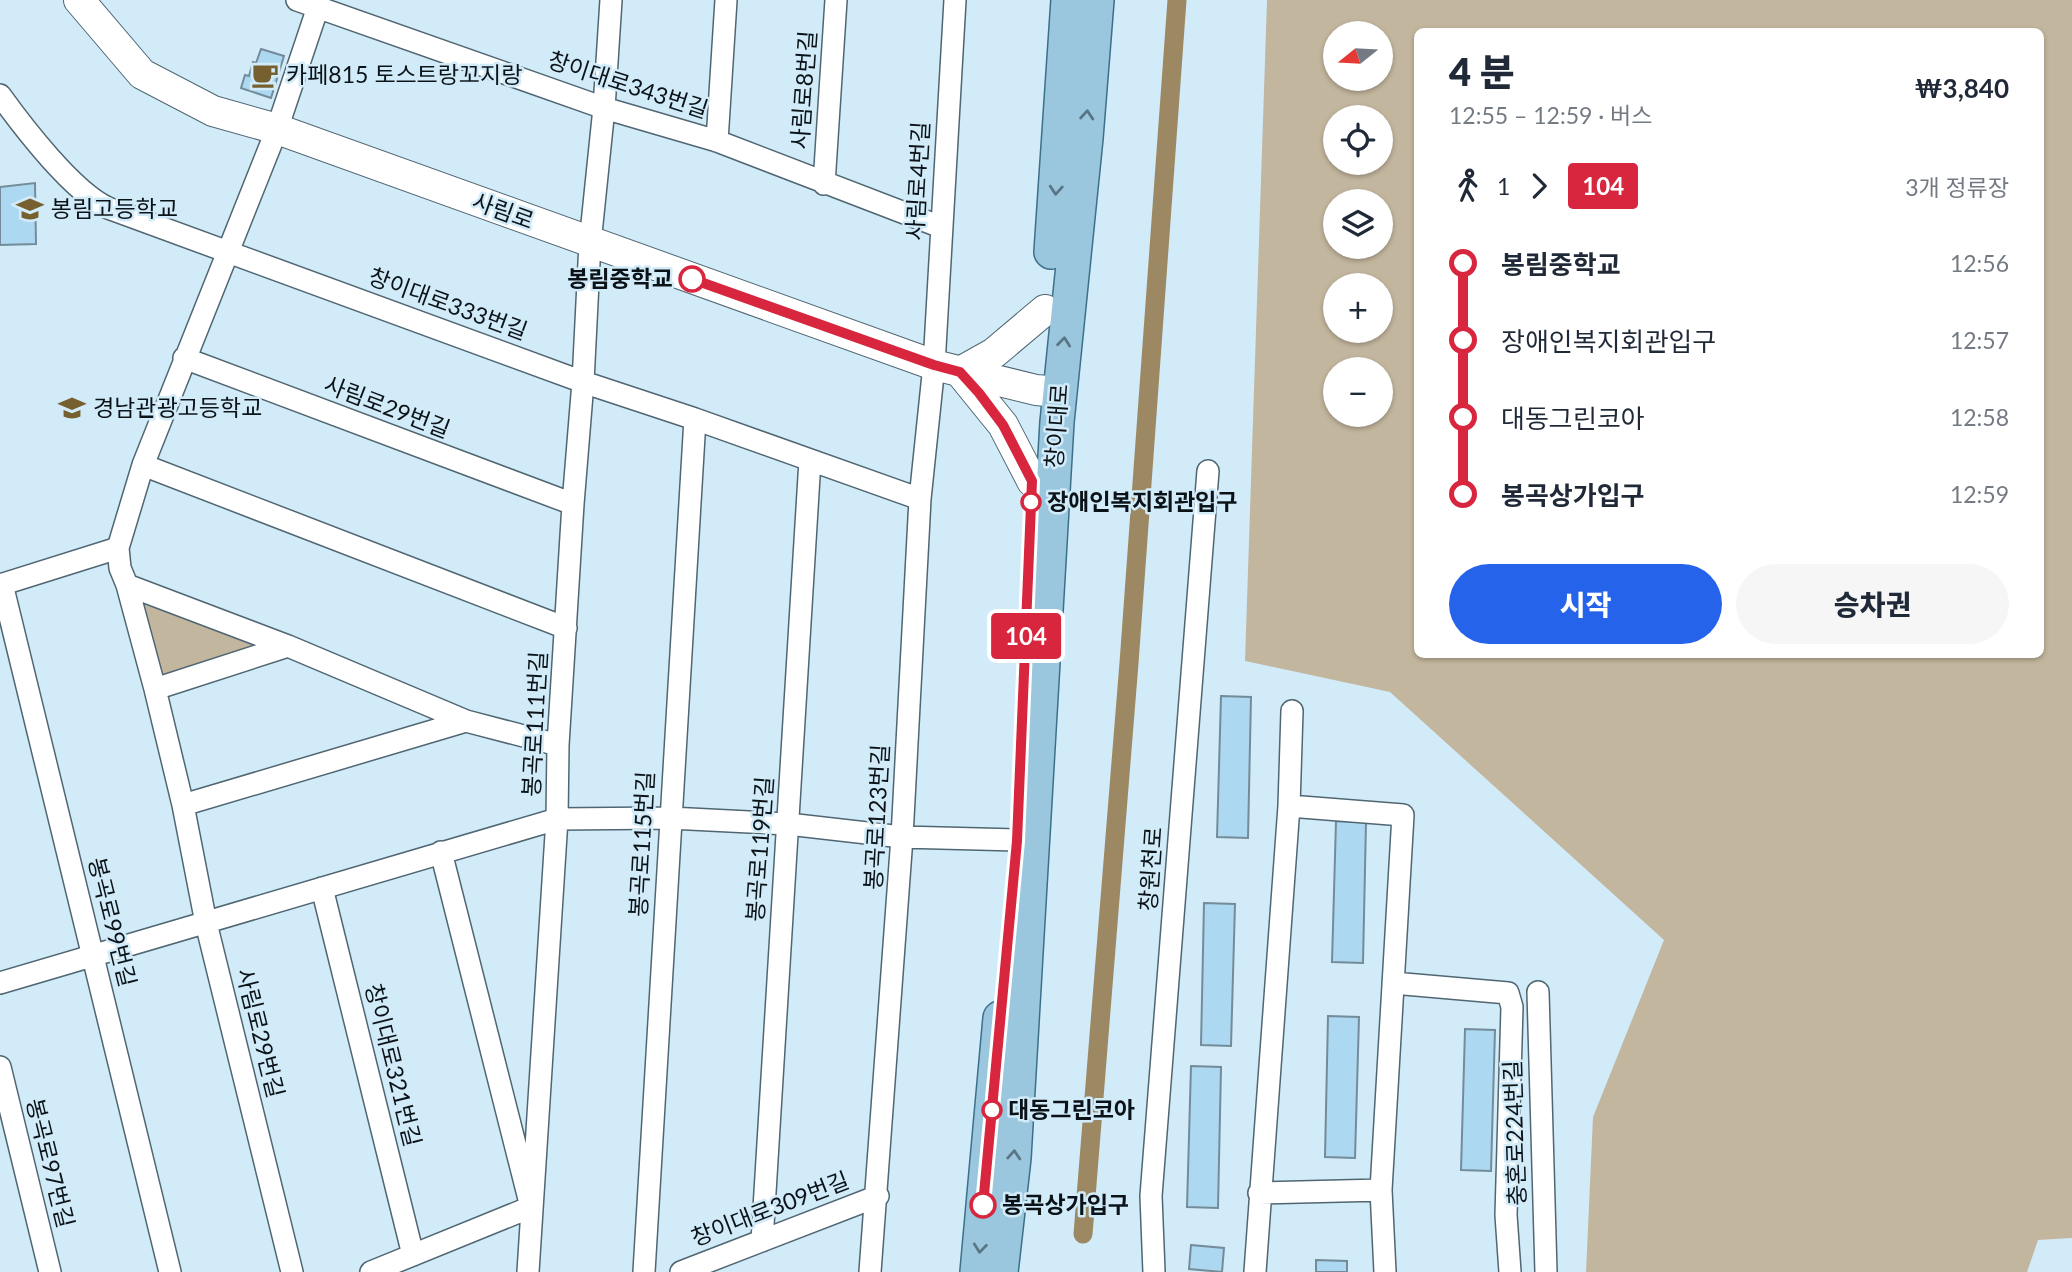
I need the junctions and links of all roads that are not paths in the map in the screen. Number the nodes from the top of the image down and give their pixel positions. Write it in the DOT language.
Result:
graph roads {
  1 [pos="79,0"];
  2 [pos="297,0"];
  3 [pos="611,0"];
  4 [pos="726,0"];
  5 [pos="836,0"];
  6 [pos="955,0"];
  7 [pos="1068,0"];
  8 [pos="1097,0"];
  9 [pos="318,7"];
  10 [pos="0,95"];
  11 [pos="604,108"];
  12 [pos="277,129"];
  13 [pos="717,141"];
  14 [pos="824,184"];
  15 [pos="941,227"];
  16 [pos="590,243"];
  17 [pos="228,252"];
  18 [pos="1045,310"];
  19 [pos="184,358"];
  20 [pos="947,369"];
  21 [pos="583,382"];
  22 [pos="1048,391"];
  23 [pos="695,419"];
  24 [pos="810,460"];
  25 [pos="143,465"];
  26 [pos="1208,471"];
  27 [pos="1032,481"];
  28 [pos="920,499"];
  29 [pos="572,505"];
  30 [pos="118,548"];
  31 [pos="1,585"];
  32 [pos="127,585"];
  33 [pos="566,628"];
  34 [pos="288,646"];
  35 [pos="155,690"];
  36 [pos="1292,711"];
  37 [pos="466,722"];
  38 [pos="558,745"];
  39 [pos="183,805"];
  40 [pos="1289,806"];
  41 [pos="670,818"];
  42 [pos="557,819"];
  43 [pos="788,824"];
  44 [pos="902,837"];
  45 [pos="1017,841"];
  46 [pos="441,852"];
  47 [pos="322,888"];
  48 [pos="206,923"];
  49 [pos="93,955"];
  50 [pos="0,983"];
  51 [pos="1393,983"];
  52 [pos="1538,992"];
  53 [pos="0,1067"];
  54 [pos="1381,1190"];
  55 [pos="1259,1194"];
  56 [pos="878,1196"];
  57 [pos="531,1207"];
  58 [pos="762,1241"];
  59 [pos="413,1255"];
  60 [pos="50,1272"];
  61 [pos="170,1272"];
  62 [pos="292,1272"];
  63 [pos="371,1272"];
  64 [pos="528,1272"];
  65 [pos="644,1272"];
  66 [pos="681,1272"];
  67 [pos="870,1272"];
  68 [pos="977,1272"];
  69 [pos="1001,1272"];
  70 [pos="1154,1272"];
  71 [pos="1255,1272"];
  72 [pos="1385,1272"];
  73 [pos="1510,1272"];
  74 [pos="1546,1272"];
  1 -- 12 [label="street, 사림로"];
  2 -- 9 [label="street, 창이대로343번길"];
  3 -- 11 [label="street, 봉곡로111번길"];
  4 -- 13 [label="street"];
  5 -- 14 [label="street, 사림로8번길"];
  6 -- 15 [label="street, 사림로4번길"];
  7 -- 18 [label="main road, 창이대로, one-way"];
  22 -- 8 [label="main road, 창이대로, one-way"];
  9 -- 11 [label="street, 창이대로343번길"];
  9 -- 12 [label="street, 사림로29번길"];
  10 -- 17 [label="street, 창이대로333번길"];
  11 -- 13 [label="street, 창이대로343번길"];
  11 -- 16 [label="street, 봉곡로111번길"];
  12 -- 16 [label="street, 사림로"];
  12 -- 17 [label="street, 사림로29번길"];
  13 -- 14 [label="street, 창이대로343번길"];
  14 -- 15 [label="street, 창이대로343번길"];
  15 -- 20 [label="street, 사림로4번길"];
  16 -- 20 [label="street, 사림로"];
  16 -- 21 [label="street, 봉곡로111번길"];
  17 -- 19 [label="street, 사림로29번길"];
  17 -- 21 [label="street, 창이대로333번길"];
  18 -- 20 [label="street"];
  18 -- 22 [label="main road, 창이대로"];
  19 -- 25 [label="street, 사림로29번길"];
  19 -- 29 [label="street, 사림로29번길"];
  20 -- 22 [label="street, 사림로"];
  20 -- 27 [label="street"];
  20 -- 28 [label="street, 봉곡로123번길"];
  21 -- 23 [label="street, 창이대로333번길"];
  21 -- 29 [label="street, 봉곡로111번길"];
  22 -- 27 [label="main road, 창이대로"];
  69 -- 22 [label="main road, 창이대로, one-way"];
  23 -- 24 [label="street, 창이대로333번길"];
  23 -- 41 [label="street, 봉곡로115번길"];
  24 -- 28 [label="street, 창이대로333번길"];
  24 -- 43 [label="street, 봉곡로119번길"];
  25 -- 30 [label="street, 사림로29번길"];
  25 -- 33 [label="street"];
  26 -- 70 [label="street, 창원천로"];
  27 -- 45 [label="main road, 창이대로"];
  28 -- 44 [label="street, 봉곡로123번길"];
  29 -- 33 [label="street, 봉곡로111번길"];
  30 -- 31 [label="street"];
  30 -- 32 [label="street, 사림로29번길"];
  31 -- 49 [label="street, 봉곡로99번길"];
  32 -- 34 [label="street"];
  32 -- 35 [label="street, 사림로29번길"];
  33 -- 38 [label="street, 봉곡로111번길"];
  34 -- 35 [label="street"];
  34 -- 37 [label="street"];
  35 -- 39 [label="street, 사림로29번길"];
  36 -- 40 [label="street"];
  37 -- 38 [label="street"];
  37 -- 39 [label="street"];
  38 -- 42 [label="street, 봉곡로111번길"];
  39 -- 48 [label="street, 사림로29번길"];
  40 -- 51 [label="street"];
  40 -- 55 [label="street"];
  41 -- 42 [label="street"];
  41 -- 43 [label="street"];
  41 -- 65 [label="street, 봉곡로115번길"];
  42 -- 46 [label="street"];
  42 -- 57 [label="street, 봉곡로111번길"];
  43 -- 44 [label="street"];
  43 -- 58 [label="street, 봉곡로119번길"];
  44 -- 45 [label="street"];
  44 -- 56 [label="street, 봉곡로123번길"];
  45 -- 68 [label="main road, 창이대로, one-way"];
  46 -- 47 [label="street"];
  46 -- 57 [label="street"];
  47 -- 48 [label="street"];
  47 -- 59 [label="street, 창이대로321번길"];
  48 -- 49 [label="street"];
  48 -- 62 [label="street, 사림로29번길"];
  49 -- 50 [label="street"];
  49 -- 61 [label="street, 봉곡로99번길"];
  51 -- 54 [label="street"];
  51 -- 73 [label="street"];
  52 -- 74 [label="street, 충혼로224번길"];
  53 -- 60 [label="street, 봉곡로97번길"];
  54 -- 55 [label="street"];
  54 -- 72 [label="street"];
  55 -- 71 [label="street"];
  56 -- 58 [label="street, 창이대로309번길"];
  56 -- 67 [label="street, 봉곡로123번길"];
  57 -- 59 [label="street"];
  57 -- 64 [label="street, 봉곡로111번길"];
  58 -- 66 [label="street, 창이대로309번길"];
  59 -- 63 [label="street"];
}
